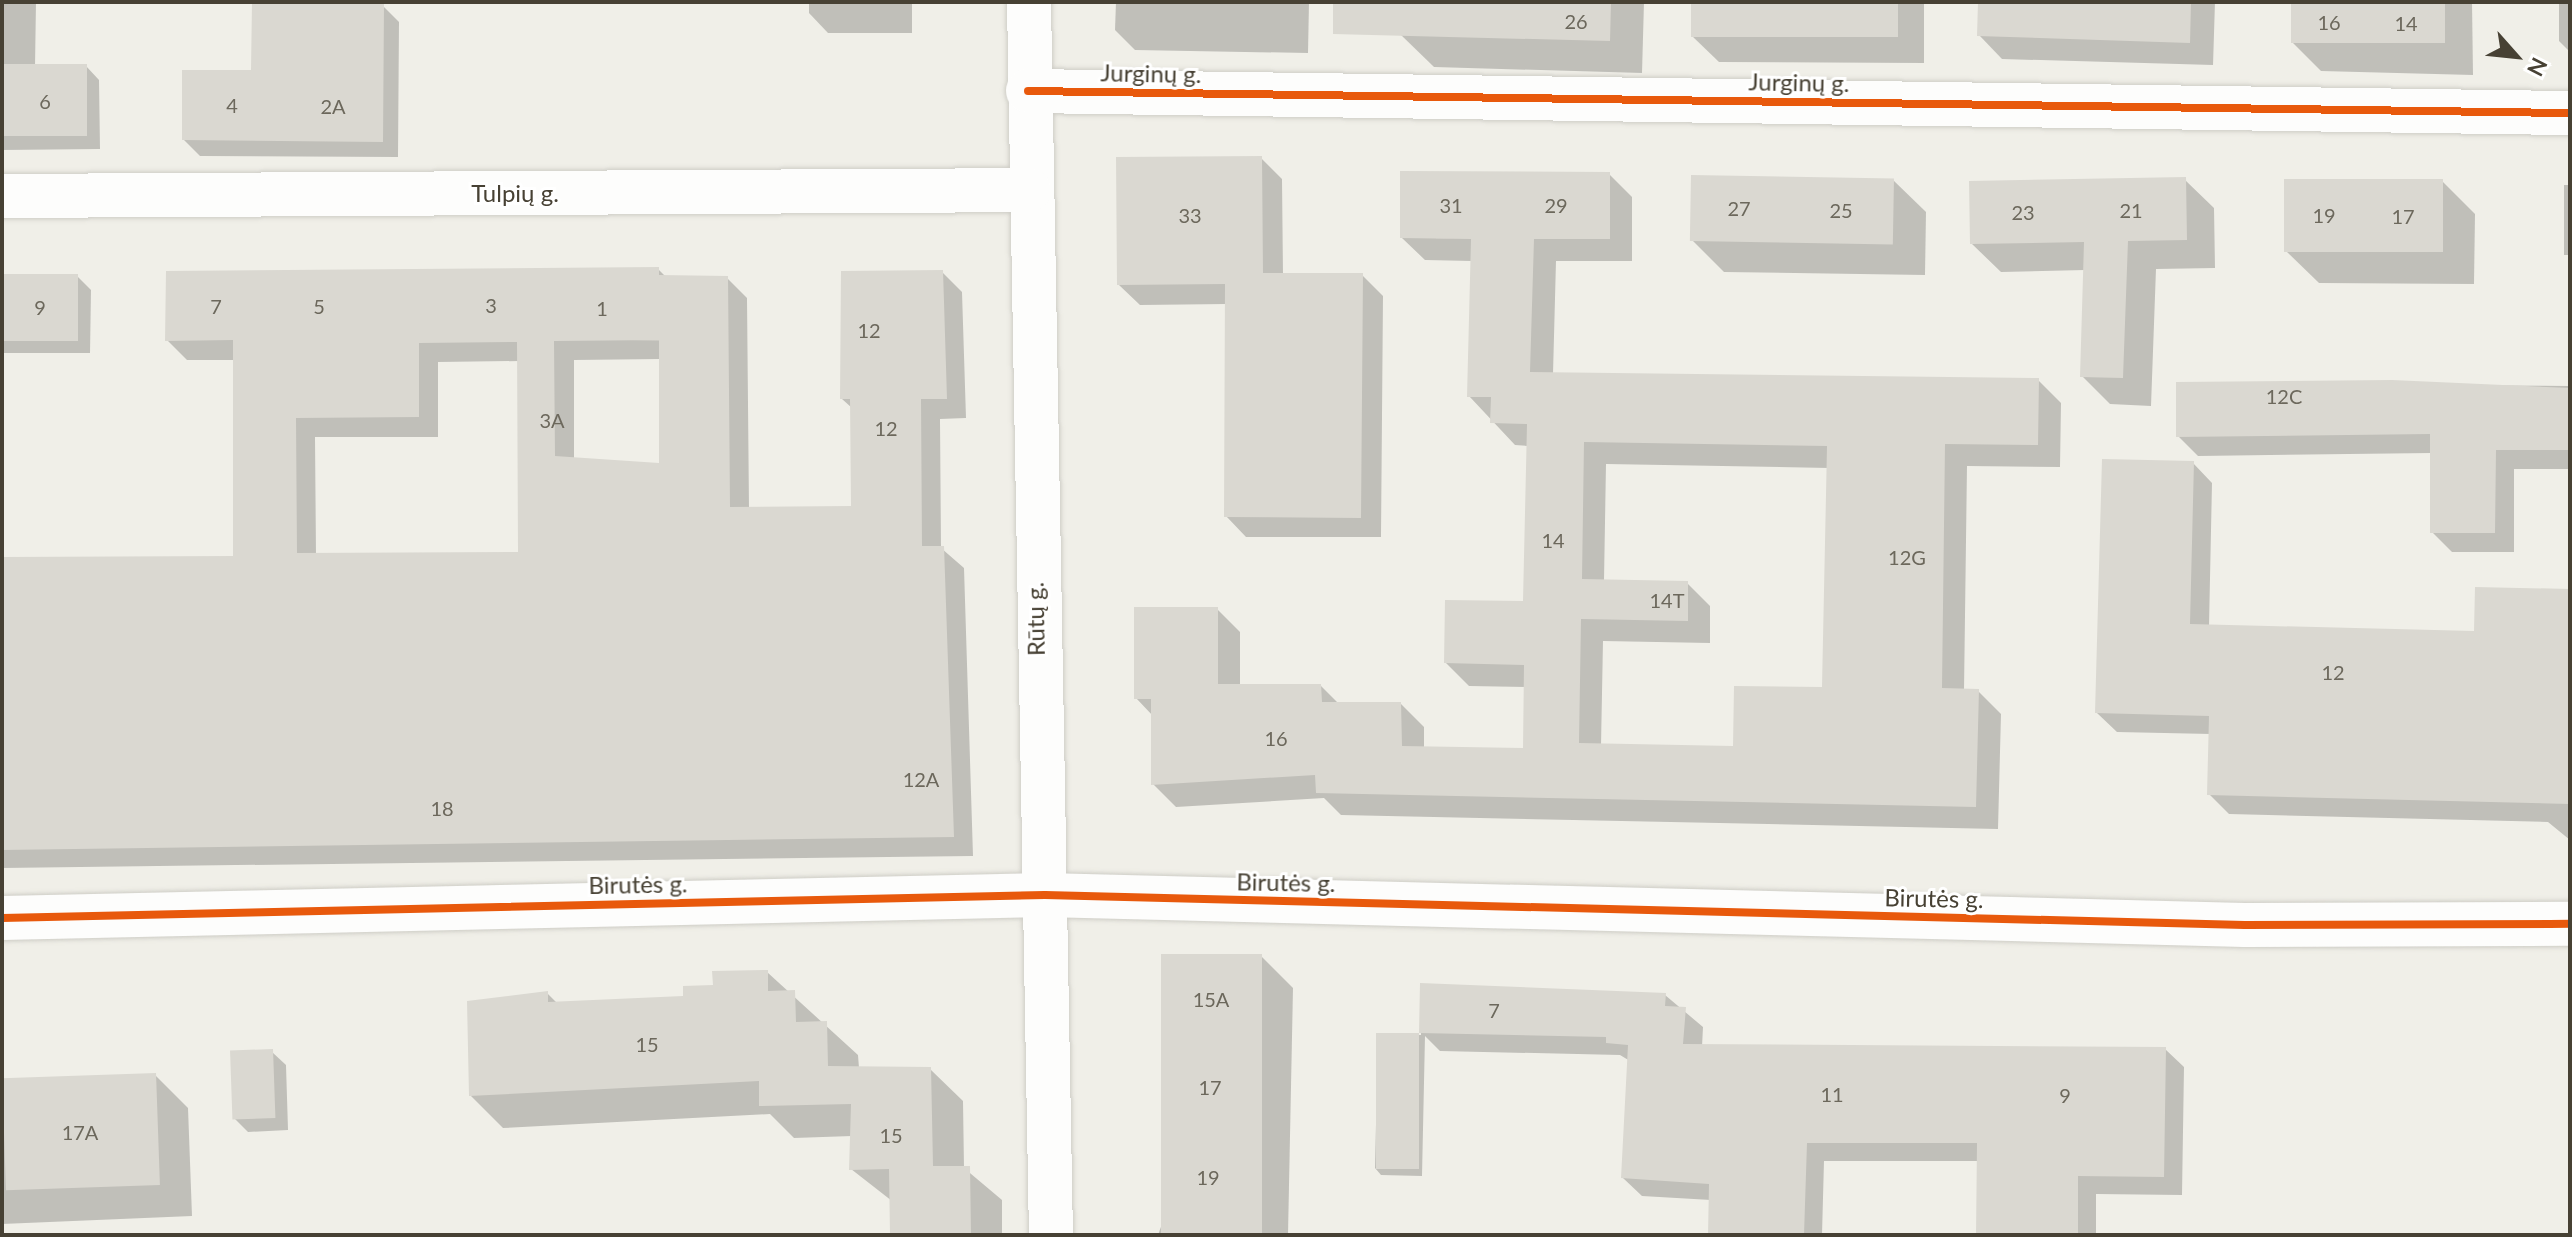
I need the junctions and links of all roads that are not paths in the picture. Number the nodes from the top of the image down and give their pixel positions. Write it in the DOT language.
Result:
graph roads {
  1 [pos="1029,2"];
  2 [pos="1028,91"];
  3 [pos="2570,113"];
  4 [pos="1029,190"];
  5 [pos="2,196"];
  6 [pos="1045,895"];
  7 [pos="2,918"];
  8 [pos="2570,924"];
  9 [pos="1051,1235"];
  1 -- 2 [label="street, Rūtų g."];
  2 -- 3 [label="street, Jurginų g."];
  2 -- 4 [label="street, Rūtų g."];
  4 -- 5 [label="street, Tulpių g."];
  4 -- 6 [label="street, Rūtų g."];
  6 -- 7 [label="street, Birutės g."];
  6 -- 8 [label="street, Birutės g."];
  6 -- 9 [label="street, Rūtų g."];
}
